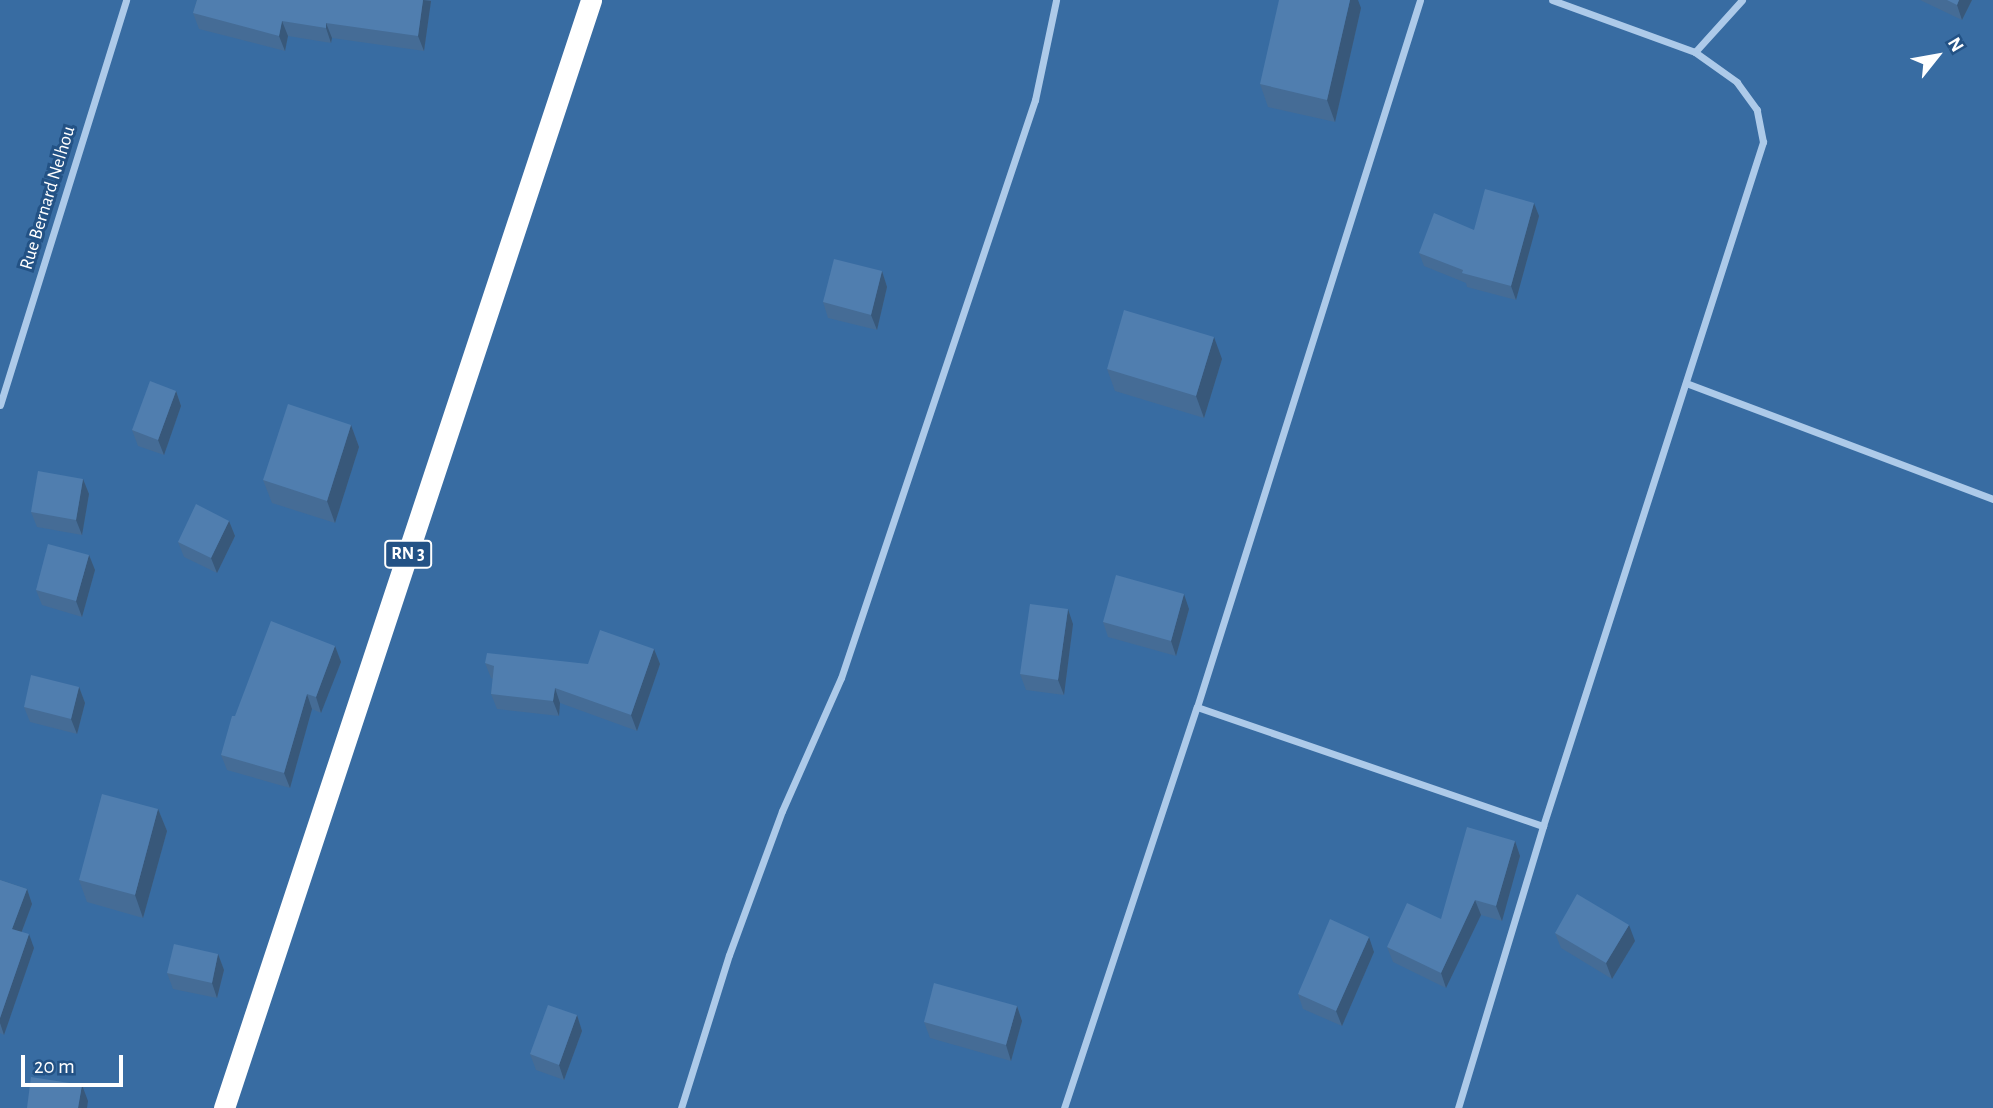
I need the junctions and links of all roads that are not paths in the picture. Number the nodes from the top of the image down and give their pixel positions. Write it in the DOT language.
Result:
graph roads {
  1 [pos="126,0"];
  2 [pos="591,0"];
  3 [pos="1056,0"];
  4 [pos="1420,0"];
  5 [pos="1552,0"];
  6 [pos="1742,0"];
  7 [pos="1695,52"];
  8 [pos="1686,383"];
  9 [pos="0,405"];
  10 [pos="1993,499"];
  11 [pos="1197,707"];
  12 [pos="1543,827"];
  13 [pos="224,1108"];
  14 [pos="681,1108"];
  15 [pos="1064,1108"];
  16 [pos="1458,1108"];
  1 -- 9 [label="street, Rue Bernard Nelhou"];
  2 -- 13 [label="highway, RN 3"];
  3 -- 14 [label="street"];
  4 -- 11 [label="street"];
  5 -- 7 [label="street"];
  6 -- 7 [label="street"];
  7 -- 8 [label="street"];
  8 -- 10 [label="street"];
  8 -- 12 [label="street"];
  11 -- 12 [label="street"];
  11 -- 15 [label="street"];
  12 -- 16 [label="street"];
}
